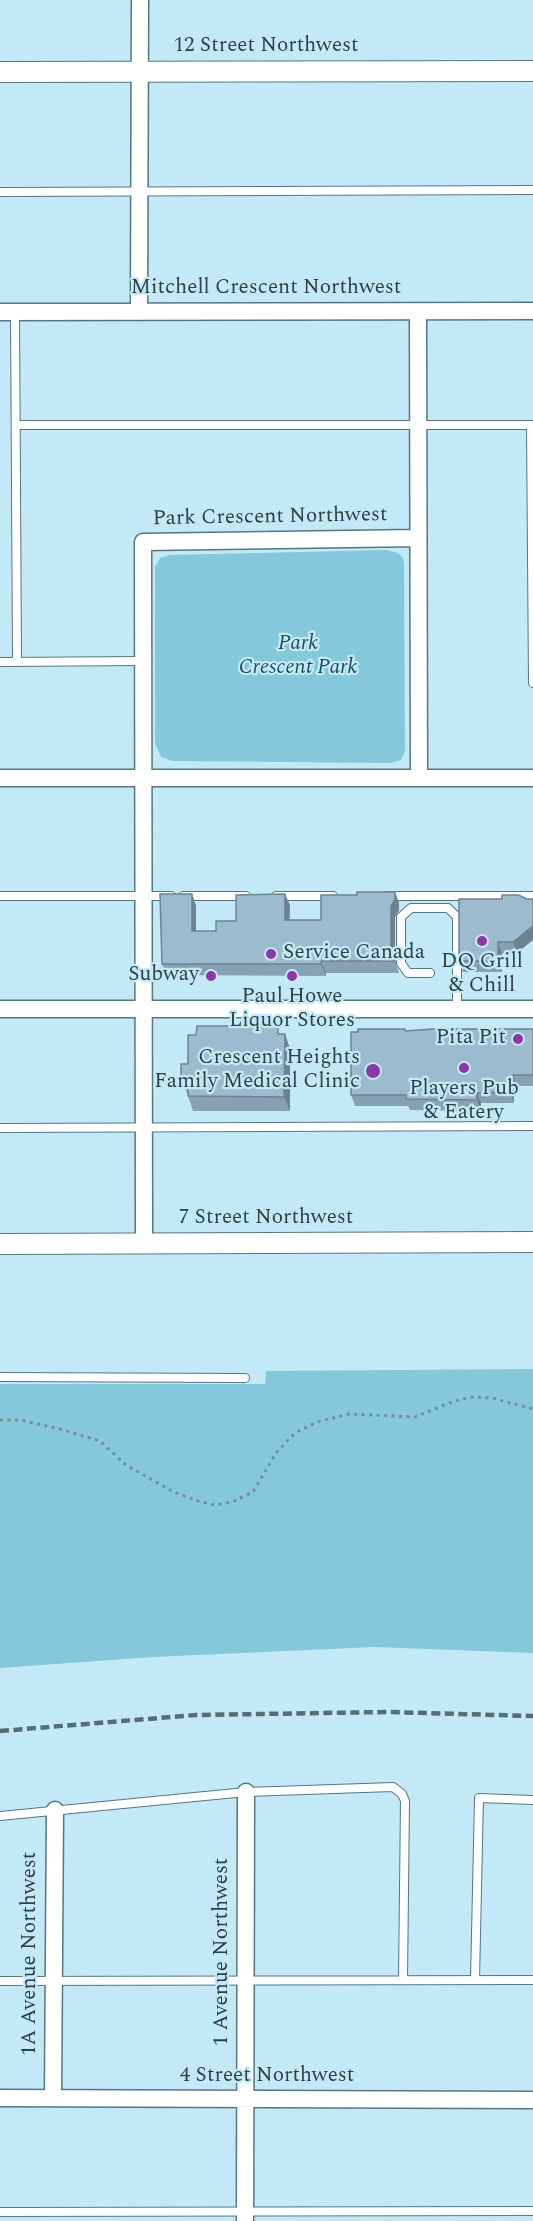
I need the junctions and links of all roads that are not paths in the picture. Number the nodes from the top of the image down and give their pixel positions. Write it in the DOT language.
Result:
graph roads {
  1 [pos="140,0"];
  2 [pos="533,71"];
  3 [pos="0,72"];
  4 [pos="140,72"];
  5 [pos="533,190"];
  6 [pos="139,191"];
  7 [pos="0,192"];
  8 [pos="533,311"];
  9 [pos="8,312"];
  10 [pos="139,312"];
  11 [pos="418,312"];
  12 [pos="16,425"];
  13 [pos="418,425"];
  14 [pos="532,425"];
  15 [pos="418,538"];
  16 [pos="142,661"];
  17 [pos="0,662"];
  18 [pos="17,662"];
  19 [pos="533,683"];
  20 [pos="0,778"];
  21 [pos="142,778"];
  22 [pos="419,778"];
  23 [pos="533,778"];
  24 [pos="0,896"];
  25 [pos="142,896"];
  26 [pos="344,896"];
  27 [pos="379,896"];
  28 [pos="533,896"];
  29 [pos="430,973"];
  30 [pos="0,1009"];
  31 [pos="143,1009"];
  32 [pos="457,1009"];
  33 [pos="533,1009"];
  34 [pos="144,1126"];
  35 [pos="533,1126"];
  36 [pos="0,1128"];
  37 [pos="533,1242"];
  38 [pos="0,1244"];
  39 [pos="144,1244"];
  40 [pos="0,1377"];
  41 [pos="245,1378"];
  42 [pos="246,1792"];
  43 [pos="533,1800"];
  44 [pos="55,1810"];
  45 [pos="0,1816"];
  46 [pos="245,1980"];
  47 [pos="403,1980"];
  48 [pos="475,1980"];
  49 [pos="533,1980"];
  50 [pos="0,1981"];
  51 [pos="54,1981"];
  52 [pos="0,2098"];
  53 [pos="53,2098"];
  54 [pos="245,2099"];
  55 [pos="533,2100"];
  56 [pos="533,2211"];
  57 [pos="0,2212"];
  58 [pos="245,2216"];
  1 -- 4 [label="street"];
  2 -- 4 [label="street, 12 Street Northwest"];
  3 -- 4 [label="street, 12 Street Northwest"];
  4 -- 6 [label="street"];
  5 -- 6 [label="lane"];
  6 -- 7 [label="lane"];
  6 -- 10 [label="street"];
  8 -- 11 [label="street, Mitchell Crescent Northwest"];
  9 -- 10 [label="street, Mitchell Crescent Northwest"];
  9 -- 12 [label="lane"];
  10 -- 11 [label="street, Mitchell Crescent Northwest"];
  11 -- 13 [label="street"];
  12 -- 13 [label="lane"];
  12 -- 18 [label="lane"];
  13 -- 14 [label="lane"];
  13 -- 15 [label="street"];
  14 -- 19 [label="lane"];
  15 -- 16 [label="street, Park Crescent Northwest"];
  15 -- 22 [label="street"];
  16 -- 18 [label="lane"];
  16 -- 21 [label="street, Park Crescent Northwest"];
  17 -- 18 [label="lane"];
  20 -- 21 [label="street"];
  21 -- 22 [label="street"];
  21 -- 25 [label="street, Park Crescent Northwest"];
  22 -- 23 [label="street"];
  24 -- 25 [label="lane"];
  25 -- 26 [label="lane"];
  25 -- 31 [label="street, Park Crescent Northwest"];
  27 -- 28 [label="lane"];
  29 -- 32 [label="lane"];
  30 -- 31 [label="street"];
  31 -- 32 [label="street"];
  31 -- 34 [label="street, Park Crescent Northwest"];
  32 -- 33 [label="street"];
  34 -- 35 [label="lane"];
  34 -- 36 [label="lane"];
  34 -- 39 [label="street, Park Crescent Northwest"];
  37 -- 39 [label="street, 7 Street Northwest"];
  38 -- 39 [label="street, 7 Street Northwest"];
  40 -- 41 [label="lane"];
  42 -- 44 [label="lane"];
  42 -- 46 [label="street, 1 Avenue Northwest"];
  42 -- 47 [label="lane"];
  43 -- 48 [label="lane"];
  44 -- 45 [label="lane"];
  44 -- 51 [label="street, 1A Avenue Northwest"];
  46 -- 47 [label="lane"];
  46 -- 51 [label="lane"];
  46 -- 54 [label="street, 1 Avenue Northwest"];
  47 -- 48 [label="lane"];
  48 -- 49 [label="lane"];
  50 -- 51 [label="lane"];
  51 -- 53 [label="street, 1A Avenue Northwest"];
  52 -- 53 [label="street, 4 Street Northwest"];
  53 -- 54 [label="street, 4 Street Northwest"];
  54 -- 55 [label="street, 4 Street Northwest"];
  54 -- 58 [label="street, 1 Avenue Northwest"];
  56 -- 58 [label="lane"];
  57 -- 58 [label="lane"];
}
